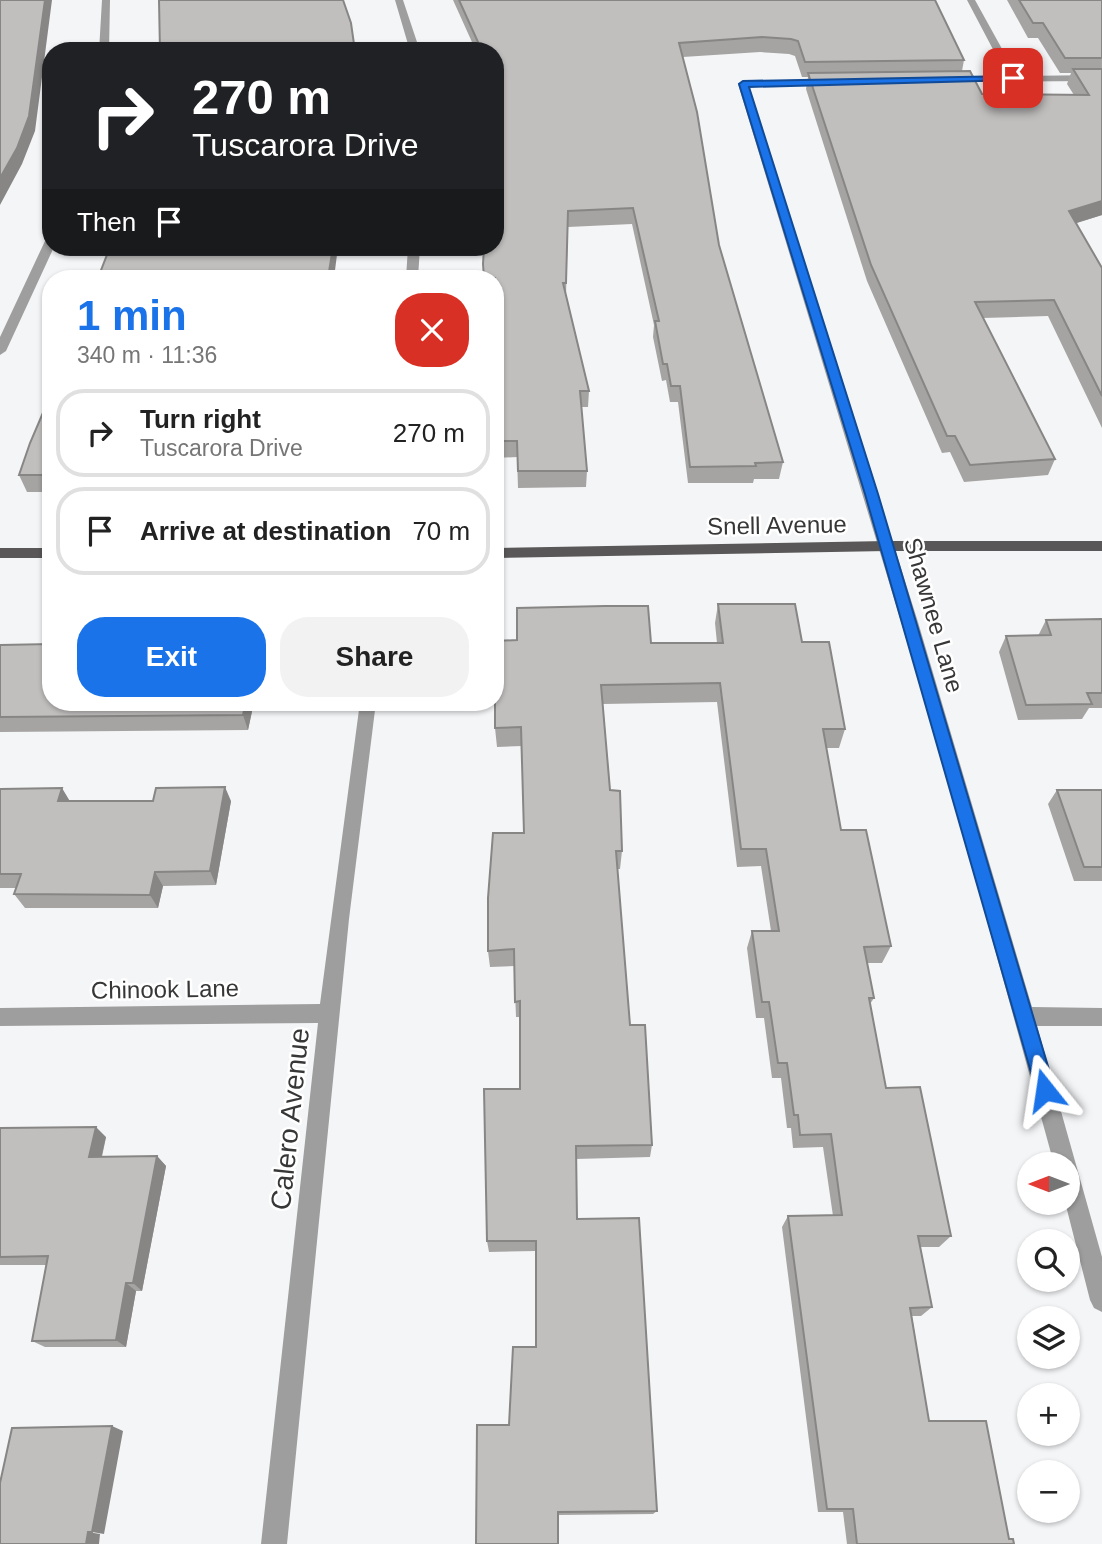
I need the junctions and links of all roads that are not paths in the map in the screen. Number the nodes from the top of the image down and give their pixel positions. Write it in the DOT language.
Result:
graph roads {
  1 [pos="106,0"];
  2 [pos="400,0"];
  3 [pos="971,0"];
  4 [pos="104,42"];
  5 [pos="412,42"];
  6 [pos="1013,78"];
  7 [pos="1102,78"];
  8 [pos="932,80"];
  9 [pos="838,82"];
  10 [pos="44,256"];
  11 [pos="0,351"];
  12 [pos="887,546"];
  13 [pos="1102,546"];
  14 [pos="0,553"];
  15 [pos="42,553"];
  16 [pos="504,553"];
  17 [pos="367,711"];
  18 [pos="331,1013"];
  19 [pos="1026,1016"];
  20 [pos="0,1017"];
  21 [pos="1102,1017"];
  22 [pos="1062,1152"];
  23 [pos="1080,1215"];
  24 [pos="1102,1300"];
  25 [pos="274,1544"];
  1 -- 4 [label="street"];
  2 -- 5 [label="street"];
  3 -- 6 [label="street"];
  6 -- 7 [label="street"];
  6 -- 8 [label="street"];
  9 -- 12 [label="street, Shawnee Lane"];
  10 -- 11 [label="street"];
  12 -- 13 [label="main road, Snell Avenue"];
  12 -- 16 [label="main road, Snell Avenue"];
  12 -- 19 [label="street, Shawnee Lane"];
  14 -- 15 [label="main road"];
  17 -- 18 [label="street, Calero Avenue"];
  18 -- 20 [label="street, Chinook Lane"];
  18 -- 25 [label="street, Calero Avenue"];
  19 -- 21 [label="street"];
  19 -- 22 [label="street, Shawnee Lane"];
  23 -- 24 [label="street"];
}
